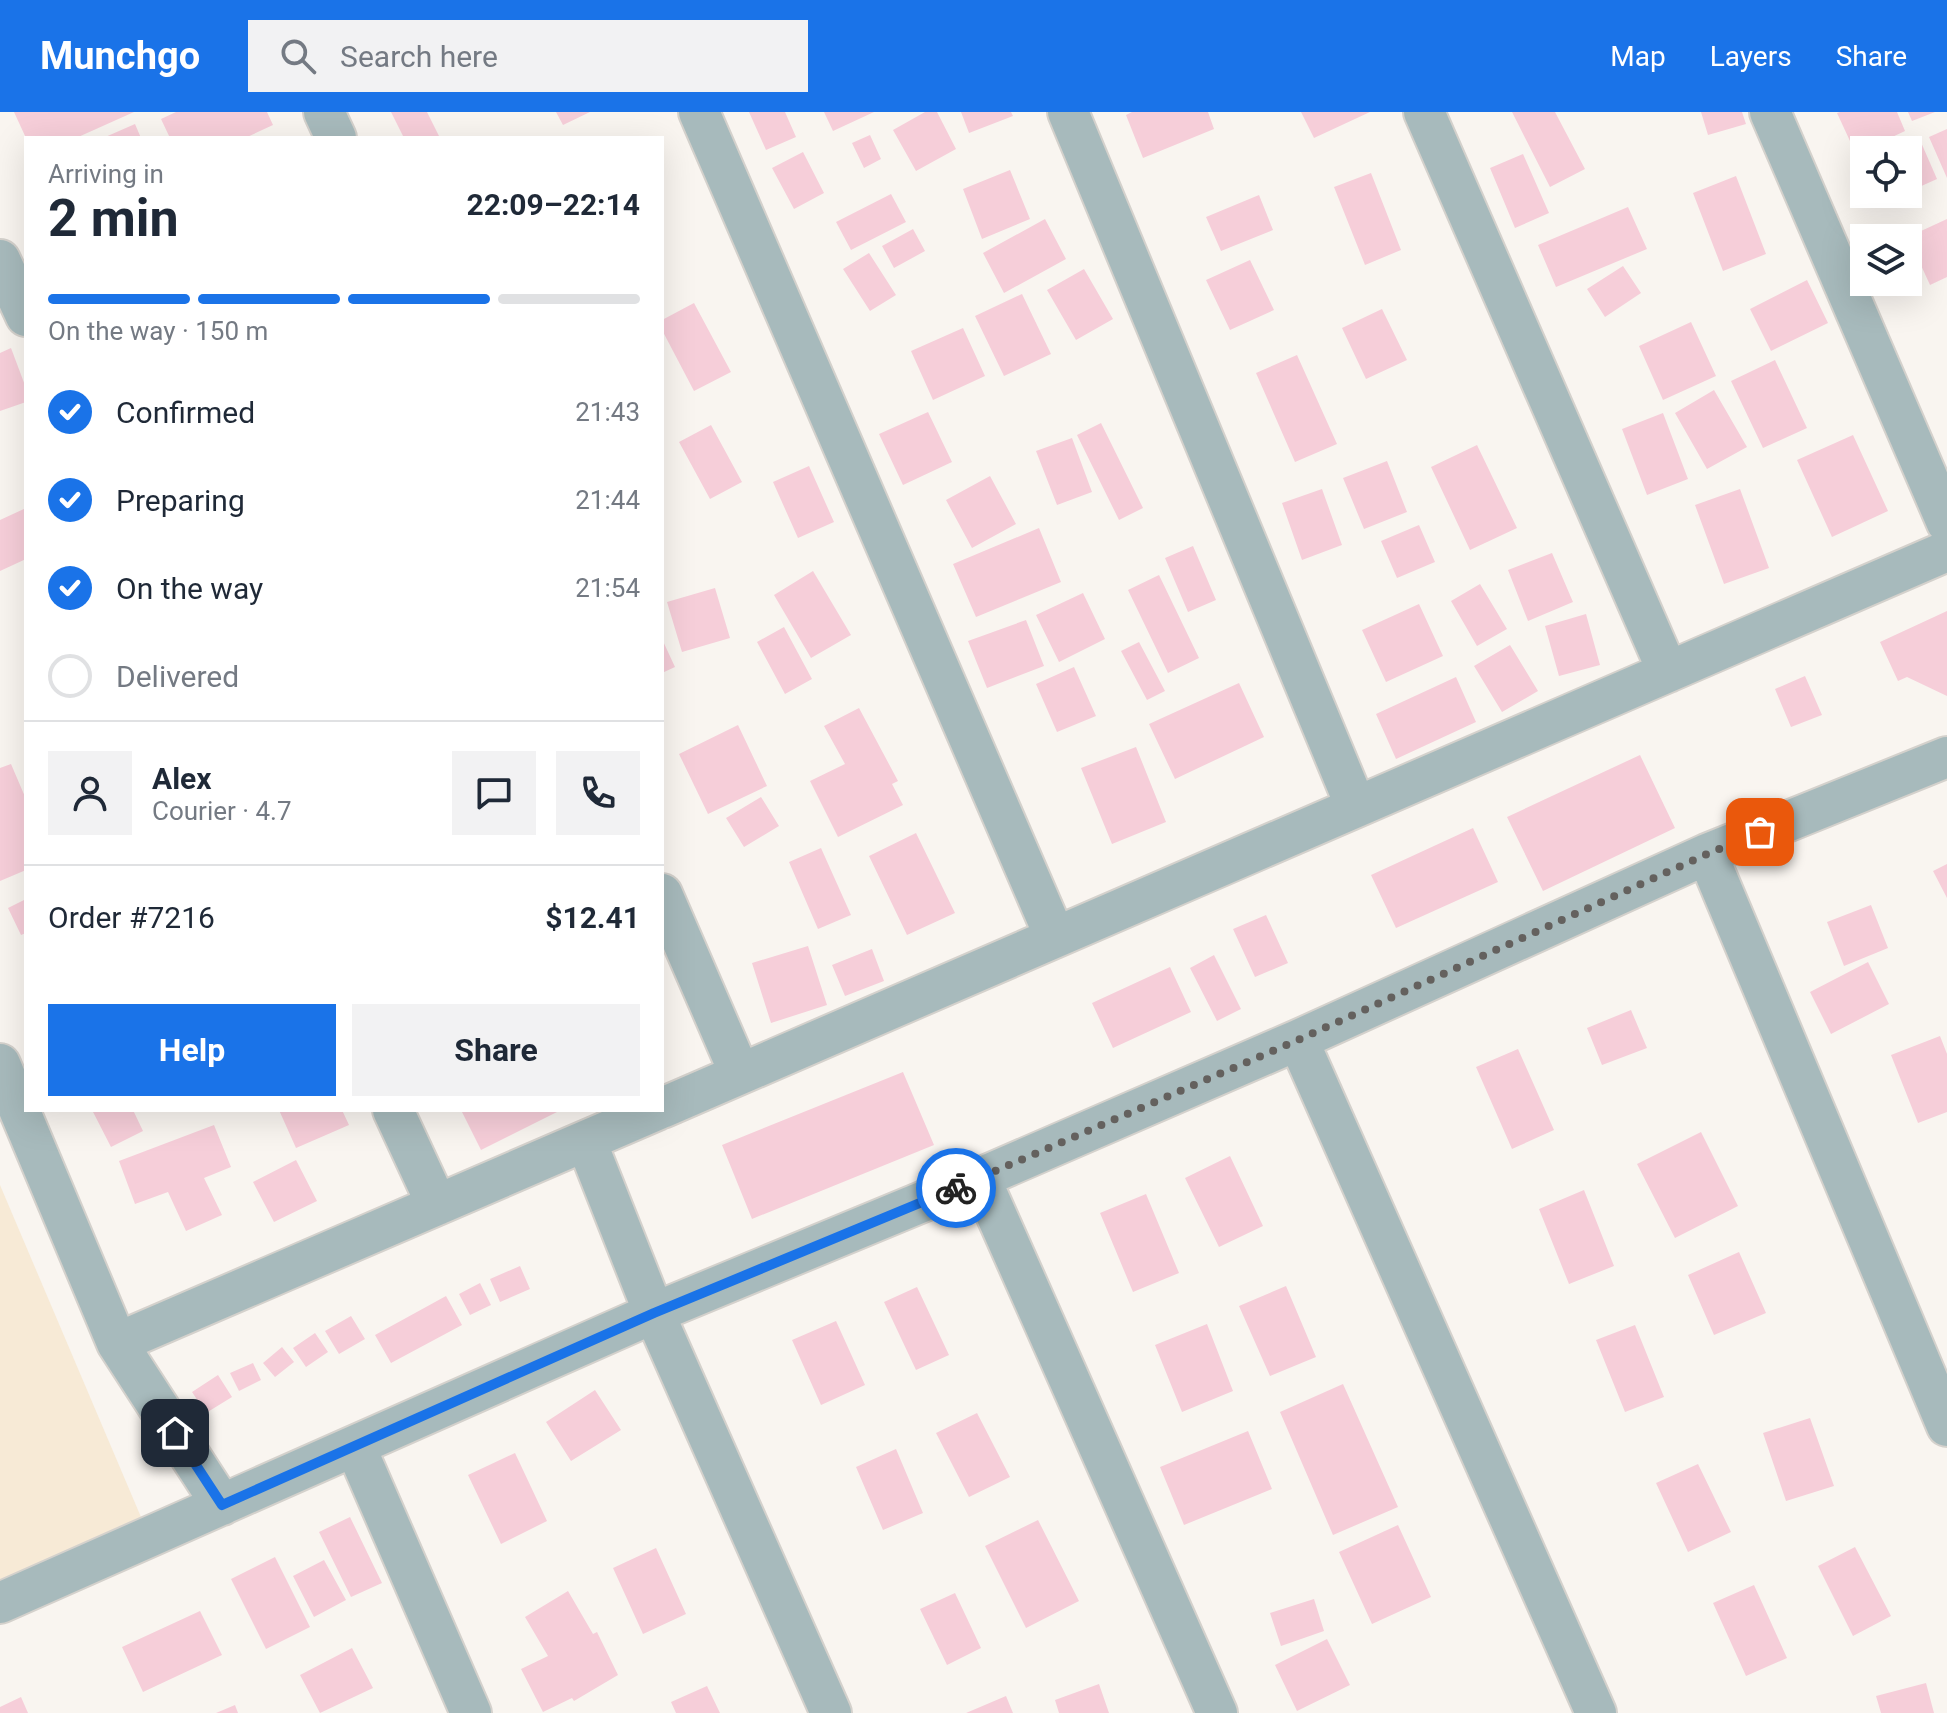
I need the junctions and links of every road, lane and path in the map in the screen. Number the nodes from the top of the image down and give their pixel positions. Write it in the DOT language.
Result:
graph roads {
  1 [pos="324,112"];
  2 [pos="699,112"];
  3 [pos="1068,112"];
  4 [pos="1424,112"];
  5 [pos="1770,112"];
  6 [pos="335,136"];
  7 [pos="0,260"];
  8 [pos="24,312"];
  9 [pos="1947,523"];
  10 [pos="1947,551"];
  11 [pos="1668,672"];
  12 [pos="1947,757"];
  13 [pos="1356,807"];
  14 [pos="1707,854"];
  15 [pos="664,899"];
  16 [pos="1055,937"];
  17 [pos="1298,1040"];
  18 [pos="0,1064"];
  19 [pos="740,1074"];
  20 [pos="664,1107"];
  21 [pos="394,1112"];
  22 [pos="652,1112"];
  23 [pos="586,1141"];
  24 [pos="980,1178"];
  25 [pos="437,1205"];
  26 [pos="654,1313"];
  27 [pos="117,1343"];
  28 [pos="1947,1426"];
  29 [pos="355,1446"];
  30 [pos="222,1505"];
  31 [pos="0,1603"];
  32 [pos="471,1713"];
  33 [pos="831,1713"];
  34 [pos="1217,1713"];
  35 [pos="1596,1713"];
  1 -- 6 [label="street"];
  2 -- 16 [label="street"];
  3 -- 13 [label="street"];
  4 -- 11 [label="street"];
  5 -- 9 [label="street"];
  7 -- 8 [label="street"];
  10 -- 11 [label="street"];
  11 -- 13 [label="street"];
  12 -- 14 [label="street"];
  13 -- 16 [label="street"];
  14 -- 17 [label="street"];
  14 -- 28 [label="street"];
  15 -- 19 [label="street"];
  16 -- 19 [label="street"];
  17 -- 24 [label="street"];
  17 -- 35 [label="street"];
  18 -- 27 [label="street"];
  19 -- 20 [label="street"];
  21 -- 25 [label="street"];
  22 -- 23 [label="street"];
  23 -- 25 [label="street"];
  23 -- 26 [label="street"];
  24 -- 26 [label="street"];
  24 -- 34 [label="street"];
  25 -- 27 [label="street"];
  26 -- 29 [label="street"];
  26 -- 33 [label="street"];
  27 -- 30 [label="street"];
  29 -- 30 [label="street"];
  29 -- 32 [label="street"];
  30 -- 31 [label="street"];
}
